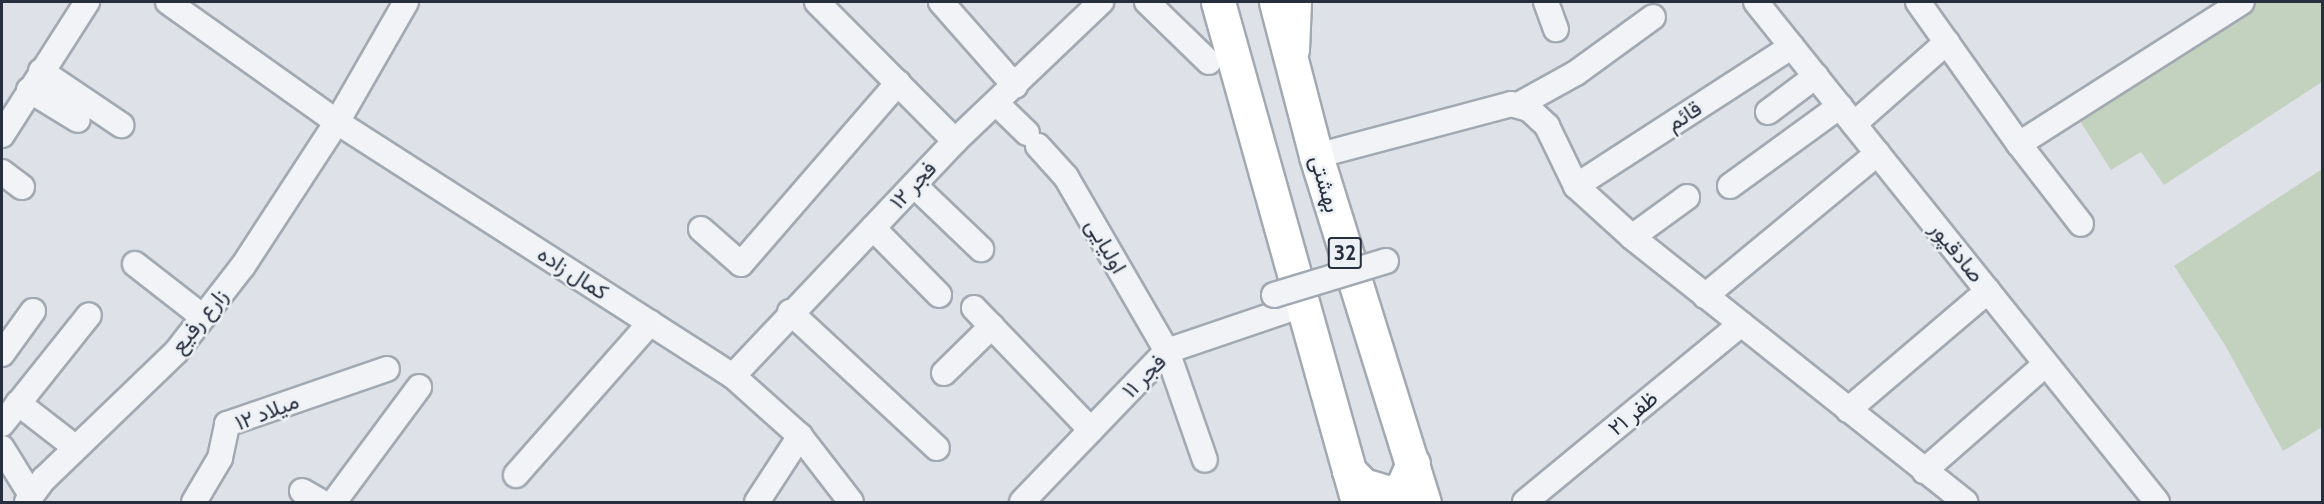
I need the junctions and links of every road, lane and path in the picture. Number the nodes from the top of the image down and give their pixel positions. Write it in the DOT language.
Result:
graph roads {
  1 [pos="87,2"];
  2 [pos="171,2"];
  3 [pos="406,2"];
  4 [pos="816,2"];
  5 [pos="941,2"];
  6 [pos="1101,2"];
  7 [pos="1148,2"];
  8 [pos="1218,2"];
  9 [pos="1276,2"];
  10 [pos="1296,2"];
  11 [pos="1546,2"];
  12 [pos="1756,2"];
  13 [pos="1918,2"];
  14 [pos="2242,2"];
  15 [pos="1653,16"];
  16 [pos="1556,29"];
  17 [pos="1947,42"];
  18 [pos="1792,46"];
  19 [pos="1209,62"];
  20 [pos="1294,65"];
  21 [pos="1816,76"];
  22 [pos="35,80"];
  23 [pos="898,83"];
  24 [pos="1015,86"];
  25 [pos="996,103"];
  26 [pos="1520,104"];
  27 [pos="1768,112"];
  28 [pos="1847,115"];
  29 [pos="78,120"];
  30 [pos="337,122"];
  31 [pos="120,124"];
  32 [pos="3,129"];
  33 [pos="955,141"];
  34 [pos="2019,144"];
  35 [pos="1878,153"];
  36 [pos="1316,156"];
  37 [pos="2,172"];
  38 [pos="914,185"];
  39 [pos="1576,186"];
  40 [pos="1730,186"];
  41 [pos="22,187"];
  42 [pos="1687,197"];
  43 [pos="2081,224"];
  44 [pos="873,228"];
  45 [pos="701,229"];
  46 [pos="1632,237"];
  47 [pos="981,249"];
  48 [pos="1386,261"];
  49 [pos="135,264"];
  50 [pos="1988,291"];
  51 [pos="939,296"];
  52 [pos="1705,296"];
  53 [pos="1288,300"];
  54 [pos="975,308"];
  55 [pos="33,311"];
  56 [pos="790,312"];
  57 [pos="89,315"];
  58 [pos="203,317"];
  59 [pos="650,323"];
  60 [pos="1741,324"];
  61 [pos="992,326"];
  62 [pos="1167,351"];
  63 [pos="2,354"];
  64 [pos="2046,364"];
  65 [pos="387,369"];
  66 [pos="944,373"];
  67 [pos="733,376"];
  68 [pos="419,387"];
  69 [pos="18,403"];
  70 [pos="1848,410"];
  71 [pos="2,424"];
  72 [pos="1091,430"];
  73 [pos="800,436"];
  74 [pos="2,448"];
  75 [pos="76,448"];
  76 [pos="937,448"];
  77 [pos="1205,460"];
  78 [pos="1413,463"];
  79 [pos="1349,471"];
  80 [pos="1924,471"];
  81 [pos="516,475"];
  82 [pos="29,499"];
  83 [pos="194,502"];
  84 [pos="334,502"];
  85 [pos="756,502"];
  86 [pos="851,502"];
  87 [pos="1022,502"];
  88 [pos="1358,502"];
  89 [pos="1424,502"];
  90 [pos="1525,502"];
  91 [pos="1965,502"];
  92 [pos="2157,502"];
  1 -- 22 [label="street"];
  2 -- 30 [label="street, کمال زاده"];
  3 -- 30 [label="street, زارع رفیع"];
  4 -- 23 [label="street"];
  5 -- 24 [label="street"];
  6 -- 24 [label="street, فجر ۱۲"];
  7 -- 19 [label="street"];
  8 -- 53 [label="highway, 32"];
  9 -- 20 [label="highway, بهشتی / 32"];
  10 -- 20 [label="main road"];
  11 -- 16 [label="street"];
  12 -- 18 [label="street, صادقپور"];
  13 -- 17 [label="street"];
  14 -- 34 [label="street"];
  15 -- 26 [label="street"];
  17 -- 28 [label="street"];
  17 -- 34 [label="street"];
  18 -- 21 [label="street, صادقپور"];
  18 -- 39 [label="street, قائم"];
  20 -- 36 [label="highway, بهشتی / 32"];
  21 -- 27 [label="street"];
  21 -- 28 [label="street, صادقپور"];
  22 -- 29 [label="street"];
  22 -- 31 [label="street"];
  22 -- 32 [label="street"];
  23 -- 33 [label="street"];
  23 -- 45 [label="street"];
  24 -- 25 [label="street, فجر ۱۲"];
  25 -- 33 [label="street, فجر ۱۲"];
  25 -- 62 [label="street, اولیایی"];
  26 -- 36 [label="street"];
  26 -- 39 [label="street"];
  28 -- 35 [label="street, صادقپور"];
  28 -- 40 [label="street"];
  30 -- 58 [label="street, زارع رفیع"];
  30 -- 59 [label="street, کمال زاده"];
  33 -- 38 [label="street, فجر ۱۲"];
  34 -- 43 [label="street"];
  35 -- 50 [label="street, صادقپور"];
  35 -- 52 [label="street"];
  36 -- 78 [label="highway, بهشتی / 32"];
  37 -- 41 [label="street"];
  38 -- 44 [label="street, فجر ۱۲"];
  38 -- 47 [label="street"];
  39 -- 46 [label="street"];
  42 -- 46 [label="street"];
  44 -- 51 [label="street"];
  44 -- 56 [label="street, فجر ۱۲"];
  46 -- 52 [label="street"];
  48 -- 53 [label="street, فجر ۱۱, bridge"];
  49 -- 58 [label="street"];
  50 -- 64 [label="street, صادقپور"];
  50 -- 70 [label="street"];
  52 -- 60 [label="street"];
  53 -- 62 [label="street, فجر ۱۱"];
  53 -- 79 [label="highway, 32"];
  54 -- 61 [label="street"];
  55 -- 63 [label="street"];
  56 -- 67 [label="street, فجر ۱۲"];
  56 -- 76 [label="street"];
  57 -- 69 [label="street"];
  58 -- 75 [label="street, زارع رفیع"];
  59 -- 67 [label="street, کمال زاده"];
  59 -- 81 [label="street"];
  60 -- 70 [label="street"];
  60 -- 90 [label="street, ظفر ۲۱"];
  61 -- 66 [label="street"];
  61 -- 72 [label="street"];
  62 -- 72 [label="street, فجر ۱۱"];
  62 -- 77 [label="street, اولیایی"];
  64 -- 80 [label="street"];
  64 -- 92 [label="street, صادقپور"];
  65 -- 83 [label="street, میلاد ۱۲"];
  67 -- 73 [label="street, کمال زاده"];
  68 -- 84 [label="street"];
  69 -- 71 [label="street"];
  69 -- 75 [label="street"];
  70 -- 80 [label="street"];
  72 -- 87 [label="street, فجر ۱۱"];
  73 -- 85 [label="street"];
  73 -- 86 [label="street, کمال زاده"];
  74 -- 82 [label="street"];
  75 -- 82 [label="street, زارع رفیع"];
  78 -- 79 [label="highway"];
  78 -- 89 [label="highway, بهشتی / 32"];
  79 -- 88 [label="highway, 32"];
  80 -- 91 [label="street"];
}
